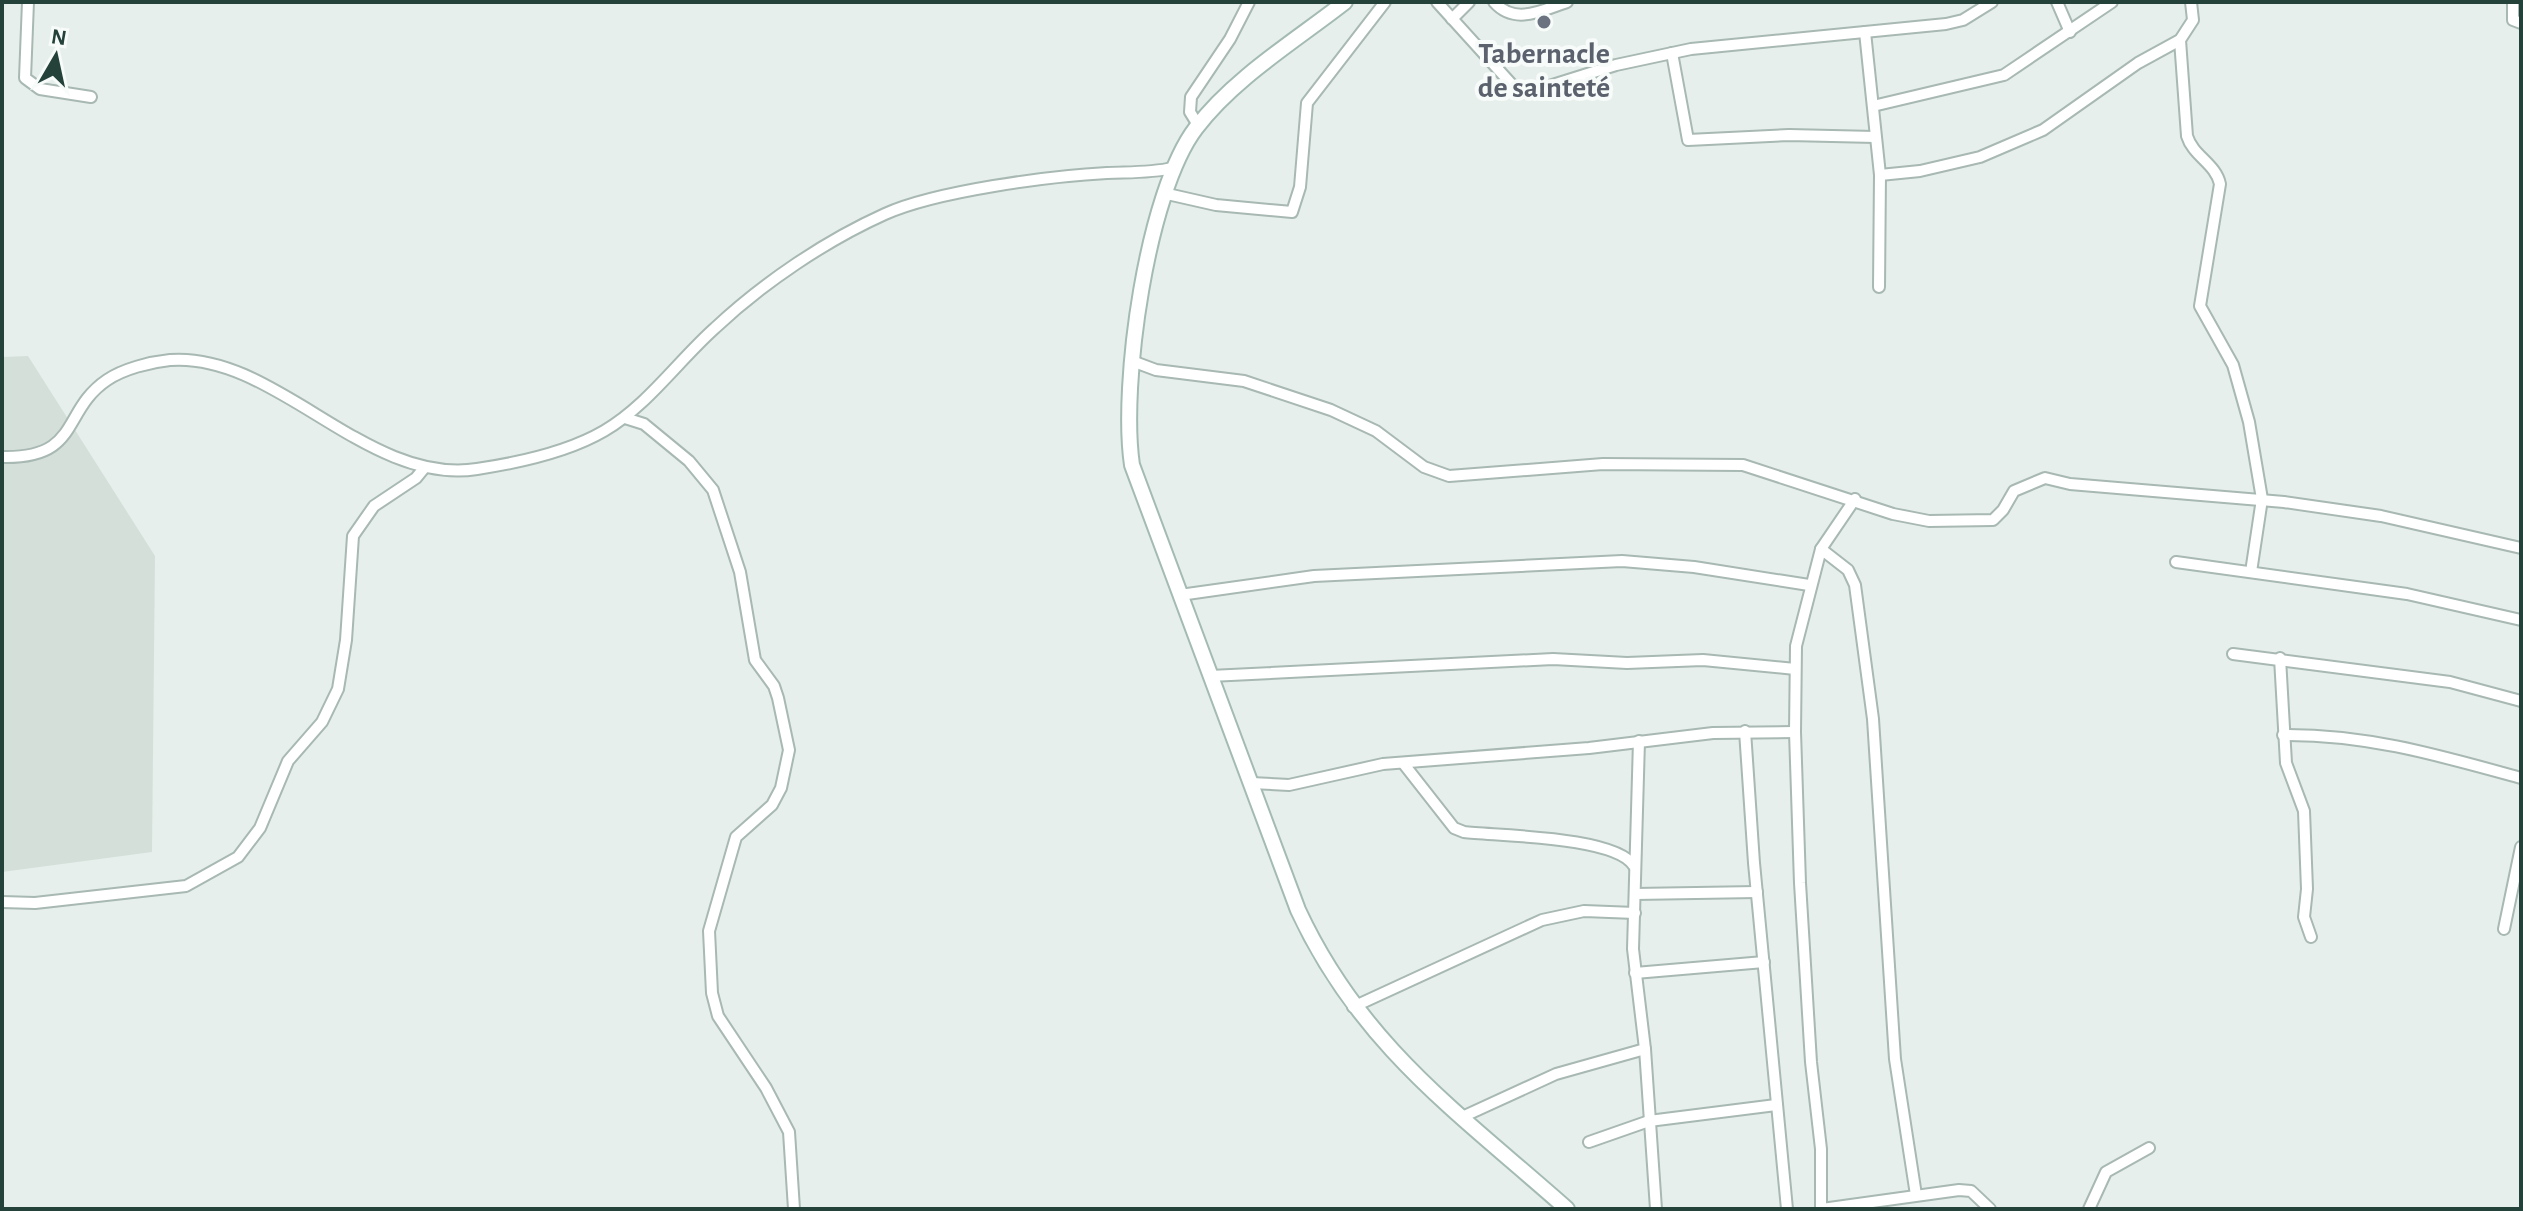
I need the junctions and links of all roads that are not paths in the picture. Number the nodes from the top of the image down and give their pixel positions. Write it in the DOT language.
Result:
graph roads {
  1 [pos="28,2"];
  2 [pos="1249,2"];
  3 [pos="1345,2"];
  4 [pos="1385,2"];
  5 [pos="1437,2"];
  6 [pos="1469,2"];
  7 [pos="1494,2"];
  8 [pos="1567,2"];
  9 [pos="1992,2"];
  10 [pos="2057,2"];
  11 [pos="2112,2"];
  12 [pos="2191,2"];
  13 [pos="2513,2"];
  14 [pos="1452,19"];
  15 [pos="2521,23"];
  16 [pos="1865,32"];
  17 [pos="2070,32"];
  18 [pos="2180,40"];
  19 [pos="1672,53"];
  20 [pos="91,97"];
  21 [pos="1873,106"];
  22 [pos="1198,125"];
  23 [pos="1875,137"];
  24 [pos="1173,168"];
  25 [pos="1880,175"];
  26 [pos="1163,193"];
  27 [pos="1879,287"];
  28 [pos="1132,361"];
  29 [pos="640,403"];
  30 [pos="625,418"];
  31 [pos="644,424"];
  32 [pos="2,457"];
  33 [pos="425,467"];
  34 [pos="1855,499"];
  35 [pos="2262,499"];
  36 [pos="2521,548"];
  37 [pos="1821,549"];
  38 [pos="2176,562"];
  39 [pos="2251,572"];
  40 [pos="1809,585"];
  41 [pos="1180,595"];
  42 [pos="2521,620"];
  43 [pos="2233,654"];
  44 [pos="2280,658"];
  45 [pos="1795,669"];
  46 [pos="1210,676"];
  47 [pos="2521,701"];
  48 [pos="1745,731"];
  49 [pos="1795,732"];
  50 [pos="2283,735"];
  51 [pos="1639,741"];
  52 [pos="1403,763"];
  53 [pos="2521,778"];
  54 [pos="1251,783"];
  55 [pos="2521,847"];
  56 [pos="1634,866"];
  57 [pos="1757,892"];
  58 [pos="1635,894"];
  59 [pos="2,902"];
  60 [pos="1635,913"];
  61 [pos="2504,929"];
  62 [pos="2311,937"];
  63 [pos="1764,962"];
  64 [pos="1635,973"];
  65 [pos="1353,1007"];
  66 [pos="1645,1049"];
  67 [pos="1776,1105"];
  68 [pos="1460,1118"];
  69 [pos="1649,1121"];
  70 [pos="1589,1142"];
  71 [pos="2149,1148"];
  72 [pos="1916,1195"];
  73 [pos="794,1209"];
  74 [pos="1567,1209"];
  75 [pos="1656,1209"];
  76 [pos="1787,1209"];
  77 [pos="1822,1209"];
  78 [pos="1990,1209"];
  79 [pos="2089,1209"];
  1 -- 20 [label="street"];
  2 -- 22 [label="street"];
  3 -- 22 [label="main road"];
  4 -- 26 [label="street"];
  5 -- 14 [label="street"];
  6 -- 14 [label="street"];
  7 -- 8 [label="street"];
  9 -- 16 [label="street"];
  10 -- 17 [label="street"];
  11 -- 17 [label="street"];
  12 -- 18 [label="street"];
  13 -- 15 [label="street"];
  14 -- 19 [label="street"];
  16 -- 19 [label="street"];
  16 -- 21 [label="street"];
  17 -- 21 [label="street"];
  18 -- 25 [label="street"];
  18 -- 35 [label="street"];
  19 -- 23 [label="street"];
  21 -- 23 [label="street"];
  22 -- 24 [label="main road"];
  23 -- 25 [label="street"];
  24 -- 26 [label="main road"];
  24 -- 29 [label="street"];
  25 -- 27 [label="street"];
  26 -- 28 [label="main road"];
  28 -- 34 [label="street"];
  28 -- 41 [label="main road"];
  29 -- 30 [label="street"];
  29 -- 31 [label="street"];
  30 -- 31 [label="street"];
  30 -- 33 [label="street"];
  31 -- 73 [label="street"];
  32 -- 33 [label="street"];
  33 -- 59 [label="street"];
  34 -- 35 [label="street"];
  34 -- 37 [label="street"];
  35 -- 36 [label="street"];
  35 -- 39 [label="street"];
  37 -- 40 [label="street"];
  37 -- 72 [label="street"];
  38 -- 39 [label="street"];
  39 -- 42 [label="street"];
  40 -- 41 [label="street"];
  40 -- 45 [label="street"];
  41 -- 46 [label="main road"];
  43 -- 44 [label="street"];
  44 -- 47 [label="street"];
  44 -- 50 [label="street"];
  45 -- 46 [label="street"];
  45 -- 49 [label="street"];
  46 -- 54 [label="main road"];
  48 -- 49 [label="street"];
  48 -- 51 [label="street"];
  48 -- 57 [label="street"];
  49 -- 77 [label="street"];
  50 -- 53 [label="street"];
  50 -- 62 [label="street"];
  51 -- 52 [label="street"];
  51 -- 56 [label="street"];
  52 -- 54 [label="street"];
  52 -- 56 [label="street"];
  54 -- 65 [label="main road"];
  55 -- 61 [label="street"];
  56 -- 58 [label="street"];
  57 -- 58 [label="street"];
  57 -- 63 [label="street"];
  58 -- 60 [label="street"];
  60 -- 64 [label="street"];
  60 -- 65 [label="street"];
  63 -- 64 [label="street"];
  63 -- 67 [label="street"];
  64 -- 66 [label="street"];
  65 -- 68 [label="main road"];
  66 -- 68 [label="street"];
  66 -- 69 [label="street"];
  67 -- 69 [label="street"];
  67 -- 76 [label="street"];
  68 -- 74 [label="main road"];
  69 -- 70 [label="street"];
  69 -- 75 [label="street"];
  71 -- 79 [label="street"];
  72 -- 77 [label="street"];
  72 -- 78 [label="street"];
}
